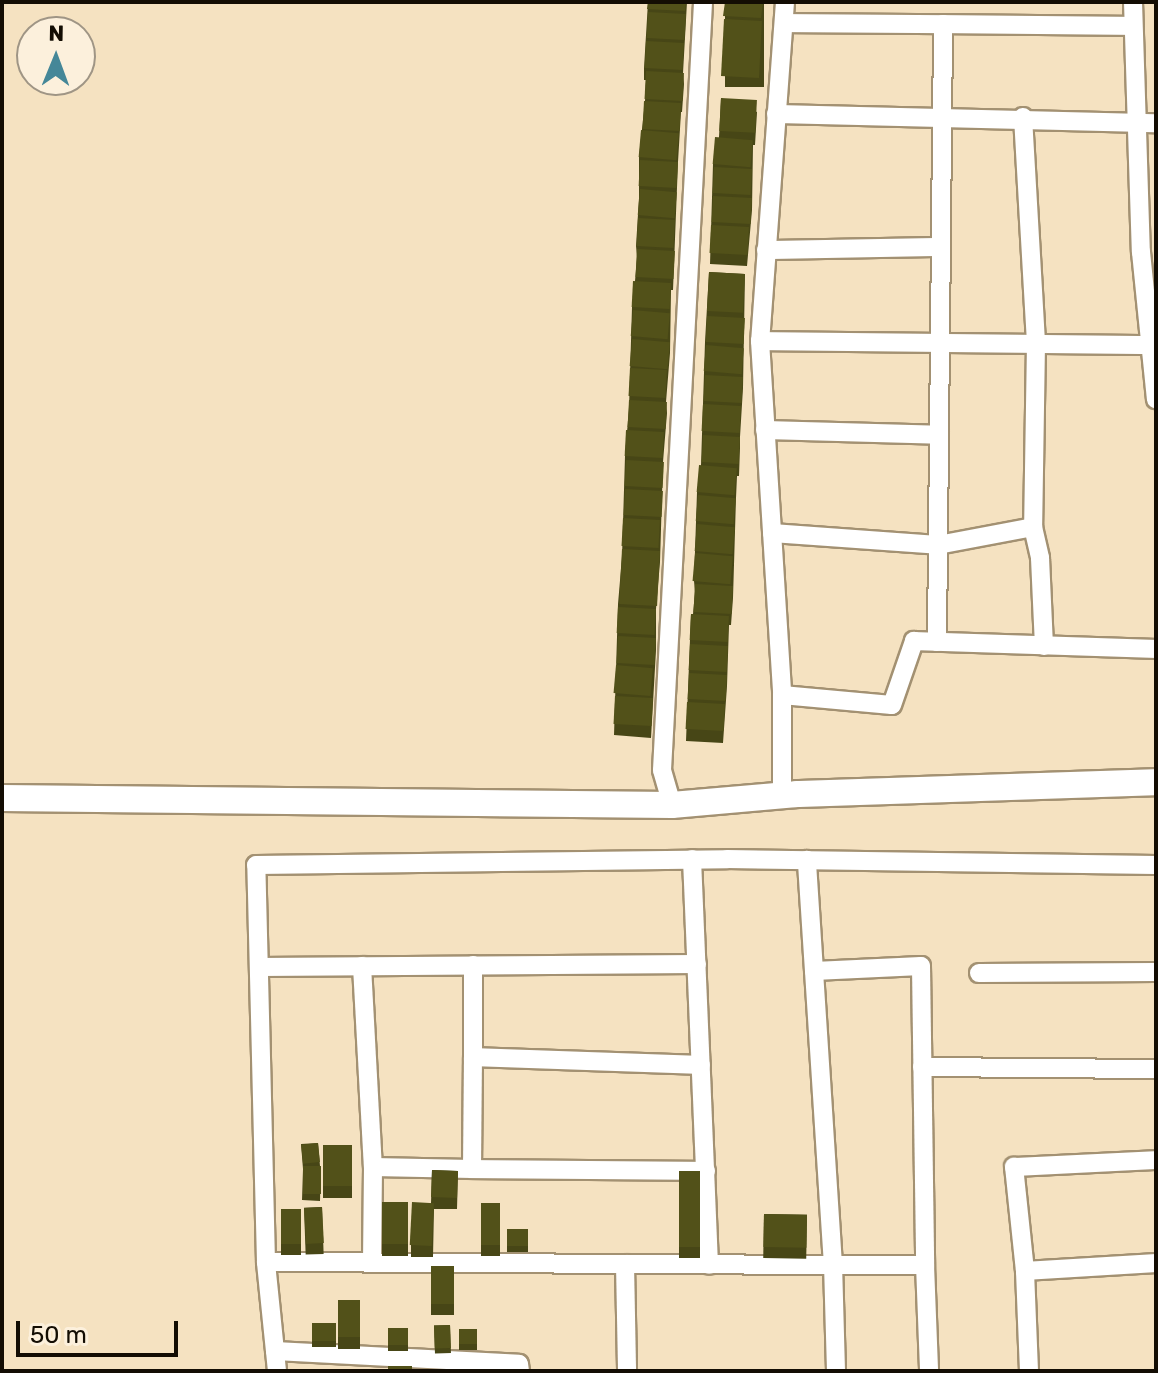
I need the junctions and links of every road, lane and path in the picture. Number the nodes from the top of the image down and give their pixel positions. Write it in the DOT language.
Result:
graph roads {
  1 [pos="703,2"];
  2 [pos="785,2"];
  3 [pos="1133,2"];
  4 [pos="784,23"];
  5 [pos="943,24"];
  6 [pos="1133,26"];
  7 [pos="776,114"];
  8 [pos="942,116"];
  9 [pos="1023,117"];
  10 [pos="1135,122"];
  11 [pos="1156,123"];
  12 [pos="940,247"];
  13 [pos="766,250"];
  14 [pos="760,341"];
  15 [pos="939,342"];
  16 [pos="1036,343"];
  17 [pos="1154,345"];
  18 [pos="1156,399"];
  19 [pos="765,430"];
  20 [pos="939,435"];
  21 [pos="1033,527"];
  22 [pos="772,533"];
  23 [pos="938,545"];
  24 [pos="937,642"];
  25 [pos="1044,646"];
  26 [pos="1156,649"];
  27 [pos="782,695"];
  28 [pos="1156,782"];
  29 [pos="782,796"];
  30 [pos="2,798"];
  31 [pos="672,805"];
  32 [pos="692,859"];
  33 [pos="807,860"];
  34 [pos="1156,865"];
  35 [pos="697,964"];
  36 [pos="473,965"];
  37 [pos="362,966"];
  38 [pos="259,967"];
  39 [pos="814,971"];
  40 [pos="1156,972"];
  41 [pos="979,973"];
  42 [pos="473,1057"];
  43 [pos="701,1065"];
  44 [pos="922,1067"];
  45 [pos="1156,1069"];
  46 [pos="1156,1160"];
  47 [pos="373,1167"];
  48 [pos="472,1169"];
  49 [pos="706,1171"];
  50 [pos="266,1262"];
  51 [pos="372,1263"];
  52 [pos="1156,1263"];
  53 [pos="625,1264"];
  54 [pos="709,1265"];
  55 [pos="833,1265"];
  56 [pos="925,1265"];
  57 [pos="1025,1271"];
  58 [pos="275,1351"];
  59 [pos="277,1371"];
  60 [pos="520,1371"];
  61 [pos="627,1371"];
  62 [pos="836,1371"];
  63 [pos="929,1371"];
  64 [pos="1029,1371"];
  1 -- 31 [label="street"];
  2 -- 4 [label="street"];
  3 -- 6 [label="street"];
  4 -- 5 [label="street"];
  4 -- 7 [label="street"];
  5 -- 6 [label="street"];
  5 -- 8 [label="street"];
  6 -- 10 [label="street"];
  7 -- 8 [label="street"];
  7 -- 13 [label="street"];
  8 -- 9 [label="street"];
  8 -- 12 [label="street"];
  9 -- 10 [label="street"];
  9 -- 16 [label="street"];
  10 -- 11 [label="street"];
  10 -- 17 [label="street"];
  12 -- 13 [label="street"];
  12 -- 15 [label="street"];
  13 -- 14 [label="street"];
  14 -- 15 [label="street"];
  14 -- 19 [label="street"];
  15 -- 16 [label="street"];
  15 -- 20 [label="street"];
  16 -- 17 [label="street"];
  16 -- 21 [label="street"];
  17 -- 18 [label="street"];
  19 -- 20 [label="street"];
  19 -- 22 [label="street"];
  20 -- 23 [label="street"];
  21 -- 23 [label="street"];
  21 -- 25 [label="street"];
  22 -- 23 [label="street"];
  22 -- 27 [label="street"];
  23 -- 24 [label="street"];
  24 -- 25 [label="street"];
  24 -- 27 [label="street"];
  25 -- 26 [label="street"];
  27 -- 29 [label="street"];
  28 -- 29 [label="main road"];
  29 -- 31 [label="main road"];
  30 -- 31 [label="main road"];
  32 -- 33 [label="street"];
  32 -- 35 [label="street"];
  32 -- 38 [label="street"];
  33 -- 34 [label="street"];
  33 -- 39 [label="street"];
  35 -- 36 [label="street"];
  35 -- 43 [label="street"];
  36 -- 37 [label="street"];
  36 -- 42 [label="street"];
  37 -- 38 [label="street"];
  37 -- 47 [label="street"];
  38 -- 50 [label="street"];
  39 -- 44 [label="street"];
  39 -- 55 [label="street"];
  40 -- 41 [label="street"];
  42 -- 43 [label="street"];
  42 -- 48 [label="street"];
  43 -- 49 [label="street"];
  44 -- 45 [label="street"];
  44 -- 56 [label="street"];
  46 -- 57 [label="street"];
  47 -- 48 [label="street"];
  47 -- 51 [label="street"];
  48 -- 49 [label="street"];
  49 -- 54 [label="street"];
  50 -- 51 [label="street"];
  50 -- 58 [label="street"];
  51 -- 53 [label="street"];
  52 -- 57 [label="street"];
  53 -- 54 [label="street"];
  53 -- 61 [label="street"];
  54 -- 55 [label="street"];
  55 -- 56 [label="street"];
  55 -- 62 [label="street"];
  56 -- 63 [label="street"];
  57 -- 64 [label="street"];
  58 -- 59 [label="street"];
  58 -- 60 [label="street"];
}
